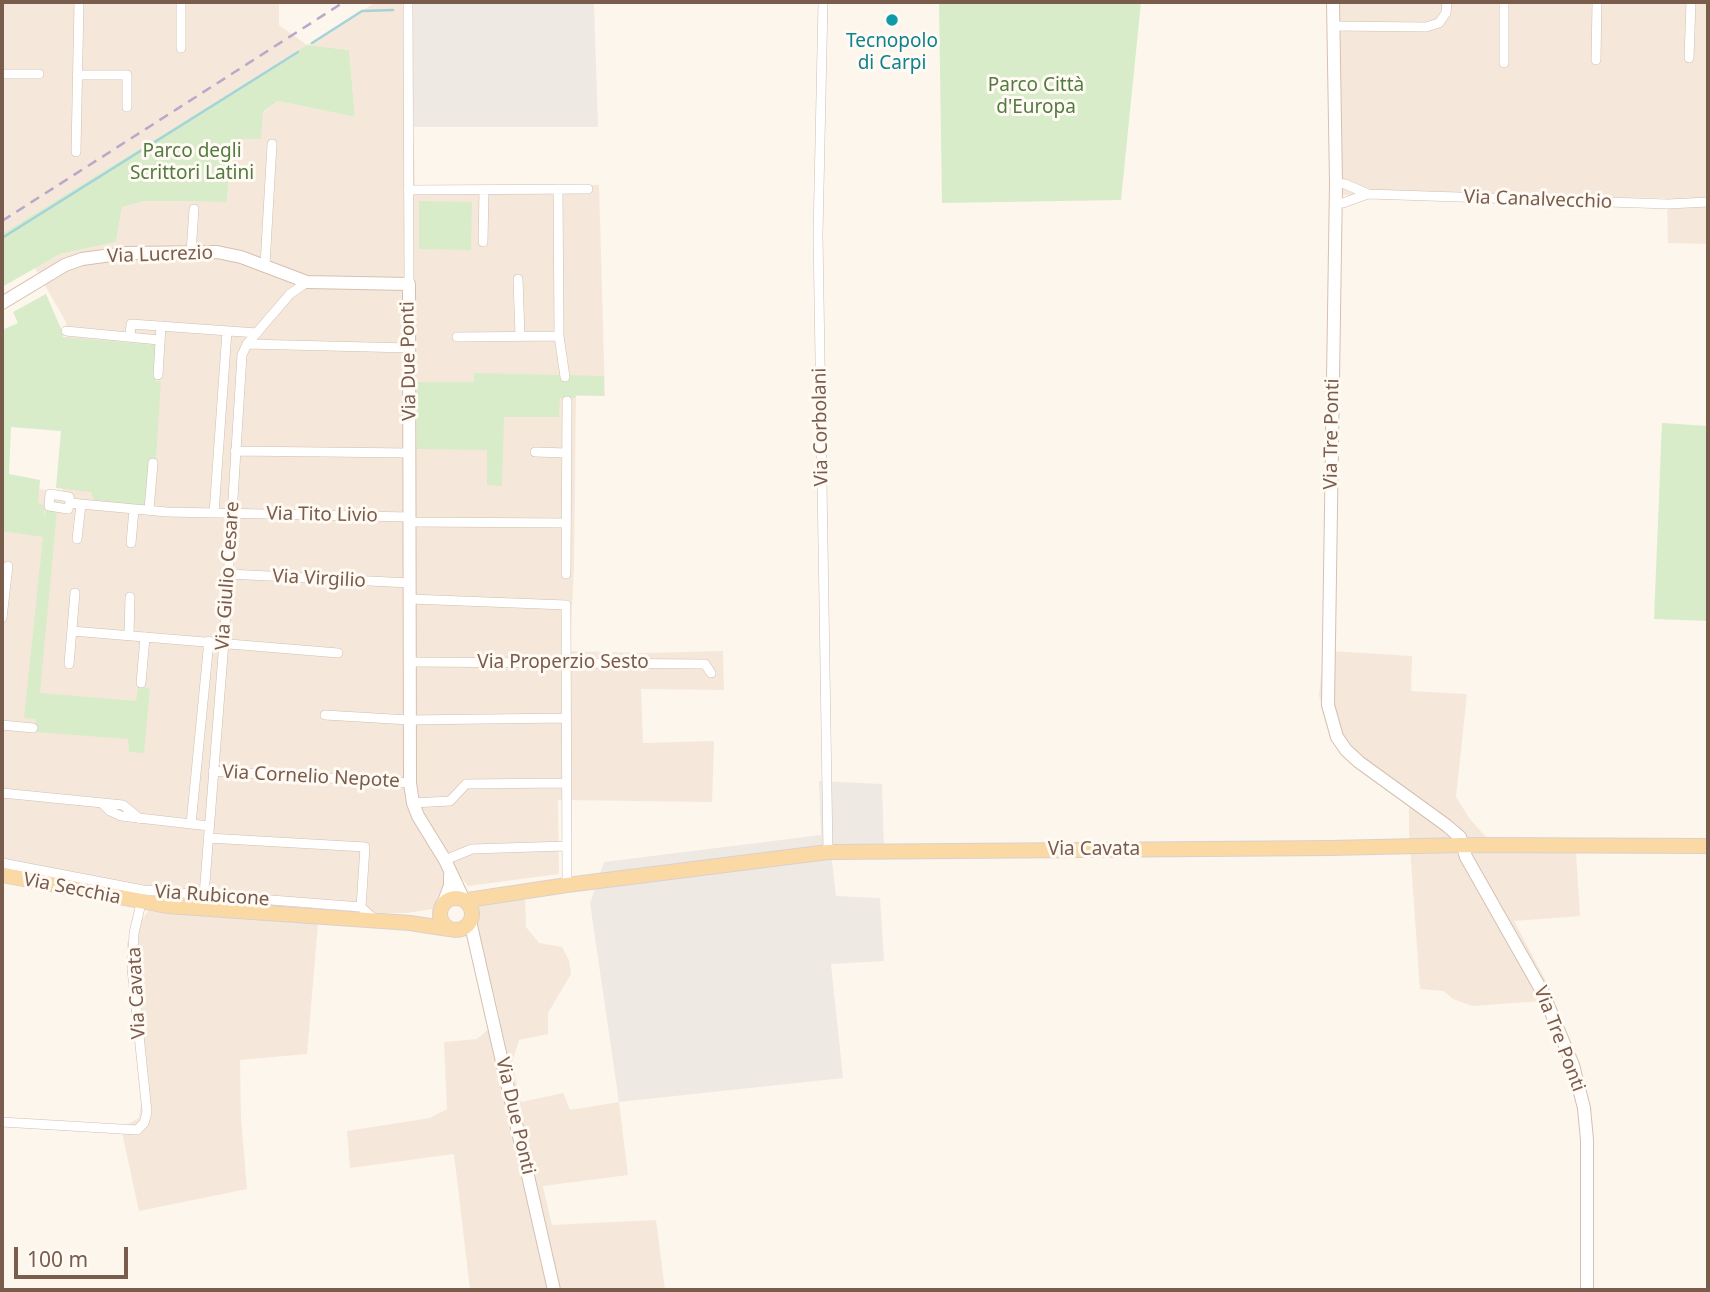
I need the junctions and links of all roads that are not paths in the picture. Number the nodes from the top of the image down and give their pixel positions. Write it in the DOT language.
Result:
graph roads {
  1 [pos="79,2"];
  2 [pos="181,2"];
  3 [pos="408,2"];
  4 [pos="823,2"];
  5 [pos="1333,2"];
  6 [pos="1447,2"];
  7 [pos="1504,2"];
  8 [pos="1597,2"];
  9 [pos="1691,2"];
  10 [pos="1333,26"];
  11 [pos="181,48"];
  12 [pos="1689,58"];
  13 [pos="1596,60"];
  14 [pos="1504,63"];
  15 [pos="2,74"];
  16 [pos="39,74"];
  17 [pos="77,75"];
  18 [pos="127,107"];
  19 [pos="272,144"];
  20 [pos="76,152"];
  21 [pos="1336,183"];
  22 [pos="558,189"];
  23 [pos="589,189"];
  24 [pos="408,190"];
  25 [pos="484,190"];
  26 [pos="1368,194"];
  27 [pos="1336,202"];
  28 [pos="1708,202"];
  29 [pos="194,209"];
  30 [pos="483,243"];
  31 [pos="191,253"];
  32 [pos="264,265"];
  33 [pos="518,279"];
  34 [pos="307,282"];
  35 [pos="409,284"];
  36 [pos="2,303"];
  37 [pos="161,326"];
  38 [pos="66,331"];
  39 [pos="227,331"];
  40 [pos="257,333"];
  41 [pos="520,336"];
  42 [pos="559,336"];
  43 [pos="130,337"];
  44 [pos="457,337"];
  45 [pos="159,340"];
  46 [pos="247,344"];
  47 [pos="409,348"];
  48 [pos="158,375"];
  49 [pos="565,377"];
  50 [pos="567,401"];
  51 [pos="235,452"];
  52 [pos="535,452"];
  53 [pos="410,453"];
  54 [pos="566,453"];
  55 [pos="153,463"];
  56 [pos="70,503"];
  57 [pos="81,504"];
  58 [pos="134,509"];
  59 [pos="149,510"];
  60 [pos="214,513"];
  61 [pos="233,514"];
  62 [pos="410,519"];
  63 [pos="565,523"];
  64 [pos="77,539"];
  65 [pos="131,543"];
  66 [pos="8,566"];
  67 [pos="228,574"];
  68 [pos="566,574"];
  69 [pos="410,583"];
  70 [pos="75,593"];
  71 [pos="3,594"];
  72 [pos="130,597"];
  73 [pos="410,600"];
  74 [pos="2,618"];
  75 [pos="72,631"];
  76 [pos="129,635"];
  77 [pos="145,637"];
  78 [pos="209,641"];
  79 [pos="224,642"];
  80 [pos="338,653"];
  81 [pos="410,662"];
  82 [pos="69,664"];
  83 [pos="566,664"];
  84 [pos="711,673"];
  85 [pos="141,683"];
  86 [pos="325,715"];
  87 [pos="565,718"];
  88 [pos="409,720"];
  89 [pos="2,725"];
  90 [pos="33,728"];
  91 [pos="212,771"];
  92 [pos="410,783"];
  93 [pos="566,783"];
  94 [pos="2,793"];
  95 [pos="412,803"];
  96 [pos="1435,817"];
  97 [pos="191,824"];
  98 [pos="209,826"];
  99 [pos="208,838"];
  100 [pos="1445,845"];
  101 [pos="1470,845"];
  102 [pos="566,846"];
  103 [pos="1708,846"];
  104 [pos="828,852"];
  105 [pos="2,863"];
  106 [pos="447,865"];
  107 [pos="2,875"];
  108 [pos="567,885"];
  109 [pos="204,895"];
  110 [pos="141,903"];
  111 [pos="361,907"];
  112 [pos="441,907"];
  113 [pos="467,912"];
  114 [pos="376,922"];
  115 [pos="410,923"];
  116 [pos="2,1122"];
  117 [pos="554,1290"];
  118 [pos="1587,1290"];
  1 -- 17 [label="street"];
  2 -- 11 [label="street"];
  3 -- 24 [label="street, Via Due Ponti"];
  4 -- 104 [label="street, Via Corbolani"];
  5 -- 10 [label="street, Via Tre Ponti"];
  6 -- 10 [label="street"];
  7 -- 14 [label="street"];
  8 -- 13 [label="street"];
  9 -- 12 [label="street"];
  10 -- 21 [label="street, Via Tre Ponti"];
  15 -- 16 [label="street"];
  17 -- 18 [label="street"];
  17 -- 20 [label="street"];
  19 -- 32 [label="street"];
  21 -- 26 [label="street, Via Canalvecchio"];
  21 -- 27 [label="street, Via Tre Ponti"];
  22 -- 23 [label="street"];
  22 -- 25 [label="street"];
  22 -- 42 [label="street"];
  24 -- 25 [label="street"];
  24 -- 35 [label="street, Via Due Ponti"];
  25 -- 30 [label="street"];
  26 -- 27 [label="street, Via Canalvecchio"];
  26 -- 28 [label="street, Via Canalvecchio"];
  27 -- 96 [label="street, Via Tre Ponti"];
  29 -- 31 [label="street"];
  31 -- 32 [label="street, Via Lucrezio"];
  31 -- 36 [label="street, Via Lucrezio"];
  32 -- 34 [label="street, Via Lucrezio"];
  33 -- 41 [label="street"];
  34 -- 35 [label="street, Via Lucrezio"];
  34 -- 40 [label="street"];
  35 -- 47 [label="street, Via Due Ponti"];
  37 -- 39 [label="street"];
  37 -- 43 [label="street"];
  37 -- 45 [label="street"];
  38 -- 43 [label="street"];
  39 -- 40 [label="street"];
  39 -- 60 [label="street, Via Giulio Cesare"];
  40 -- 46 [label="street"];
  41 -- 42 [label="street"];
  41 -- 44 [label="street"];
  42 -- 49 [label="street"];
  43 -- 45 [label="street"];
  45 -- 48 [label="street"];
  46 -- 47 [label="street"];
  46 -- 51 [label="street, Via Giulio Cesare"];
  47 -- 53 [label="street, Via Due Ponti"];
  50 -- 54 [label="street"];
  51 -- 53 [label="street"];
  51 -- 61 [label="street, Via Giulio Cesare"];
  52 -- 54 [label="street"];
  53 -- 62 [label="street, Via Due Ponti"];
  54 -- 63 [label="street"];
  55 -- 59 [label="street"];
  56 -- 57 [label="street, Via Tito Livio"];
  57 -- 58 [label="street, Via Tito Livio"];
  57 -- 64 [label="street"];
  58 -- 59 [label="street, Via Tito Livio"];
  58 -- 65 [label="street"];
  59 -- 60 [label="street, Via Tito Livio"];
  60 -- 61 [label="street, Via Tito Livio"];
  61 -- 62 [label="street, Via Tito Livio"];
  61 -- 67 [label="street, Via Giulio Cesare"];
  62 -- 63 [label="street, Via Tito Livio"];
  62 -- 69 [label="street, Via Due Ponti"];
  63 -- 68 [label="street"];
  66 -- 71 [label="street"];
  67 -- 69 [label="street, Via Virgilio"];
  67 -- 79 [label="street, Via Giulio Cesare"];
  69 -- 73 [label="street, Via Due Ponti"];
  70 -- 75 [label="street"];
  71 -- 74 [label="street"];
  72 -- 76 [label="street"];
  73 -- 81 [label="street, Via Due Ponti"];
  73 -- 83 [label="street"];
  75 -- 76 [label="street"];
  75 -- 82 [label="street"];
  76 -- 77 [label="street"];
  77 -- 78 [label="street"];
  77 -- 85 [label="street"];
  78 -- 79 [label="street"];
  78 -- 97 [label="street, Via Giulio Cesare"];
  79 -- 80 [label="street"];
  79 -- 91 [label="street, Via Giulio Cesare"];
  81 -- 83 [label="street, Via Properzio Sesto"];
  81 -- 88 [label="street, Via Due Ponti"];
  83 -- 84 [label="street, Via Properzio Sesto"];
  83 -- 87 [label="street"];
  86 -- 88 [label="street"];
  87 -- 88 [label="street"];
  87 -- 93 [label="street"];
  88 -- 92 [label="street, Via Due Ponti"];
  89 -- 90 [label="street"];
  91 -- 92 [label="street, Via Cornelio Nepote"];
  91 -- 98 [label="street, Via Giulio Cesare"];
  92 -- 95 [label="street, Via Due Ponti"];
  93 -- 95 [label="street"];
  93 -- 102 [label="street"];
  94 -- 97 [label="street"];
  95 -- 106 [label="street, Via Due Ponti"];
  96 -- 100 [label="street"];
  96 -- 101 [label="street, Via Tre Ponti"];
  97 -- 98 [label="street"];
  98 -- 99 [label="street, Via Giulio Cesare"];
  99 -- 109 [label="street, Via Giulio Cesare"];
  99 -- 111 [label="street"];
  100 -- 101 [label="main road, Via Cavata"];
  100 -- 104 [label="main road, Via Cavata"];
  101 -- 103 [label="main road, Via Cavata"];
  101 -- 118 [label="street, Via Tre Ponti"];
  102 -- 106 [label="street"];
  102 -- 108 [label="street"];
  104 -- 108 [label="main road, Via Cavata"];
  105 -- 109 [label="street, Via Rubicone"];
  106 -- 112 [label="street"];
  106 -- 113 [label="street, Via Due Ponti"];
  107 -- 110 [label="main road, Via Secchia"];
  108 -- 113 [label="main road, Via Cavata"];
  109 -- 111 [label="street, Via Rubicone"];
  110 -- 114 [label="main road, Via Cavata"];
  110 -- 116 [label="street, Via Cavata"];
  111 -- 114 [label="street"];
  112 -- 113 [label="main road, Via Cavata"];
  112 -- 113 [label="main road"];
  112 -- 115 [label="main road, Via Cavata"];
  113 -- 115 [label="main road, Via Cavata"];
  113 -- 117 [label="street, Via Due Ponti"];
  114 -- 115 [label="main road, Via Cavata"];
}
